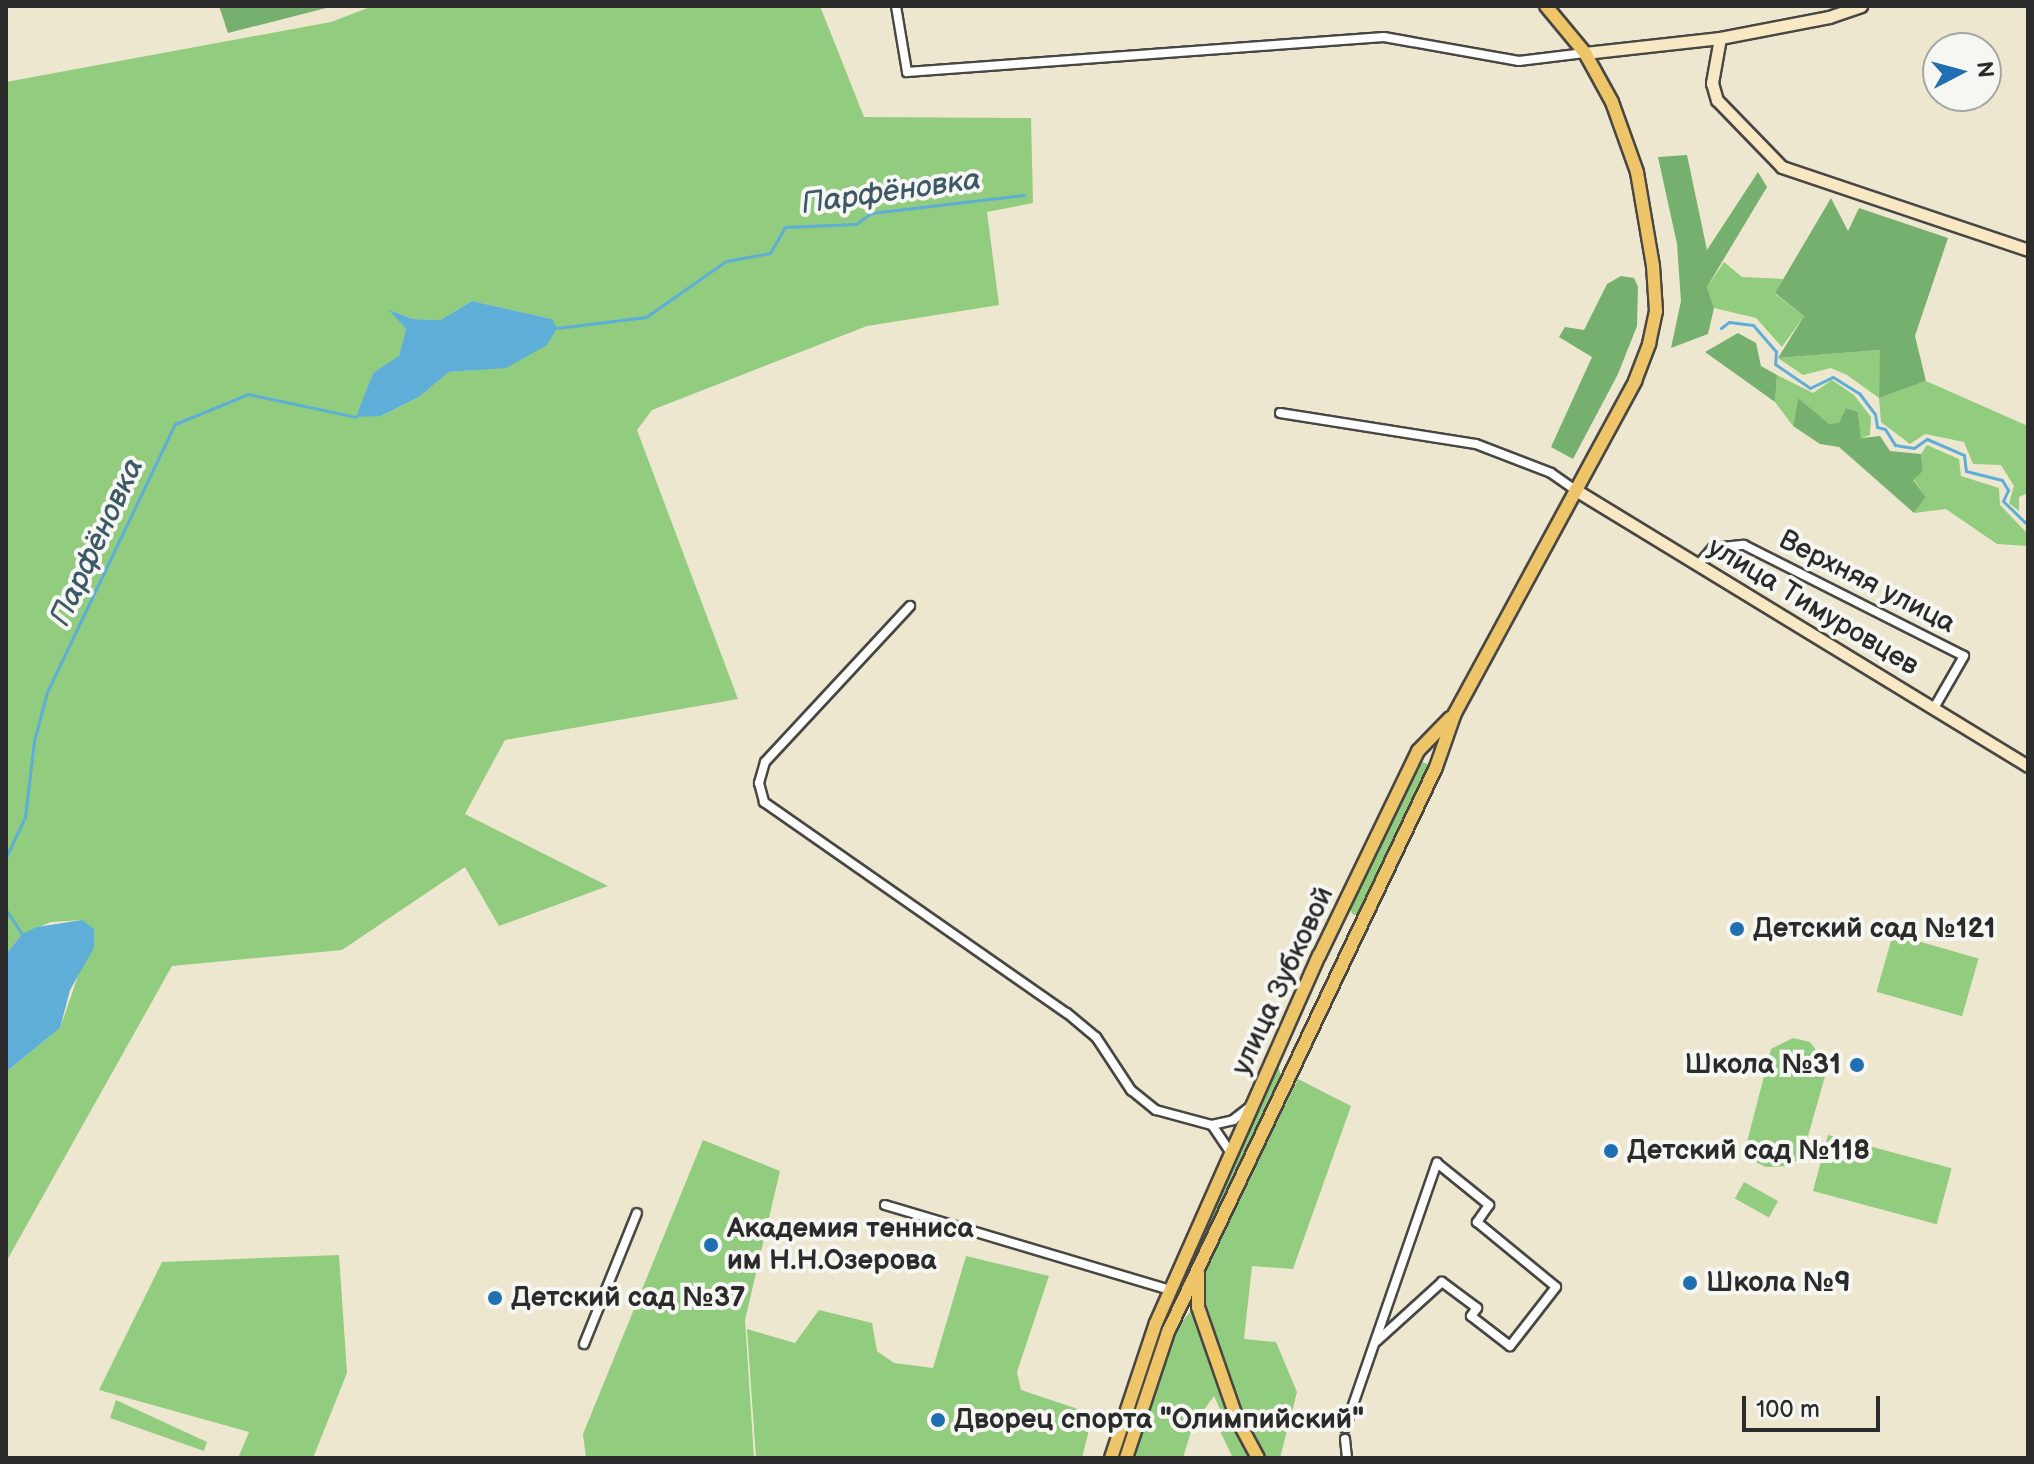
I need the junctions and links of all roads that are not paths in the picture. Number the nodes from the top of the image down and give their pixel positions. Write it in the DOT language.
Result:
graph roads {
  1 [pos="896,6"];
  2 [pos="1546,6"];
  3 [pos="1861,6"];
  4 [pos="1720,38"];
  5 [pos="1585,53"];
  6 [pos="2028,250"];
  7 [pos="1280,413"];
  8 [pos="1574,489"];
  9 [pos="1698,565"];
  10 [pos="910,606"];
  11 [pos="1934,708"];
  12 [pos="1455,713"];
  13 [pos="1418,751"];
  14 [pos="2028,766"];
  15 [pos="1436,767"];
  16 [pos="1342,908"];
  17 [pos="1364,917"];
  18 [pos="1332,930"];
  19 [pos="1354,941"];
  20 [pos="1319,956"];
  21 [pos="1342,968"];
  22 [pos="1272,1061"];
  23 [pos="1290,1073"];
  24 [pos="1252,1106"];
  25 [pos="1212,1125"];
  26 [pos="1231,1153"];
  27 [pos="885,1205"];
  28 [pos="637,1213"];
  29 [pos="1198,1266"];
  30 [pos="1173,1286"];
  31 [pos="1188,1290"];
  32 [pos="1198,1307"];
  33 [pos="1377,1341"];
  34 [pos="584,1344"];
  35 [pos="1345,1428"];
  36 [pos="1345,1439"];
  37 [pos="1111,1458"];
  38 [pos="1126,1458"];
  39 [pos="1258,1458"];
  40 [pos="1347,1458"];
  1 -- 5 [label="street"];
  2 -- 5 [label="main road, улица Зубковой"];
  3 -- 4 [label="street"];
  4 -- 5 [label="street"];
  4 -- 6 [label="street"];
  5 -- 8 [label="main road, улица Зубковой"];
  7 -- 8 [label="street"];
  8 -- 9 [label="street, улица Тимуровцев"];
  8 -- 12 [label="main road, улица Зубковой"];
  9 -- 11 [label="street, улица Тимуровцев"];
  9 -- 11 [label="street, Верхняя улица"];
  10 -- 25 [label="street"];
  11 -- 14 [label="street, улица Тимуровцев"];
  12 -- 13 [label="main road, улица Зубковой"];
  12 -- 15 [label="main road, улица Зубковой"];
  13 -- 15 [label="main road"];
  13 -- 16 [label="main road, улица Зубковой"];
  15 -- 17 [label="main road, улица Зубковой"];
  16 -- 17 [label="main road"];
  16 -- 18 [label="main road, улица Зубковой"];
  17 -- 19 [label="main road, улица Зубковой"];
  18 -- 19 [label="main road"];
  18 -- 20 [label="main road, улица Зубковой"];
  19 -- 21 [label="main road, улица Зубковой"];
  20 -- 21 [label="main road"];
  20 -- 22 [label="main road, улица Зубковой"];
  21 -- 23 [label="main road, улица Зубковой"];
  22 -- 23 [label="main road"];
  22 -- 24 [label="main road, улица Зубковой"];
  23 -- 29 [label="main road, улица Зубковой"];
  24 -- 25 [label="street"];
  24 -- 26 [label="main road, улица Зубковой"];
  25 -- 26 [label="street"];
  26 -- 30 [label="main road, улица Зубковой"];
  27 -- 30 [label="street"];
  28 -- 34 [label="street"];
  29 -- 31 [label="main road, улица Зубковой"];
  29 -- 32 [label="main road"];
  30 -- 31 [label="main road"];
  30 -- 37 [label="main road, улица Зубковой"];
  31 -- 32 [label="main road"];
  31 -- 38 [label="main road, улица Зубковой"];
  32 -- 39 [label="main road"];
  33 -- 33 [label="street"];
  33 -- 35 [label="street"];
  36 -- 40 [label="street"];
}
